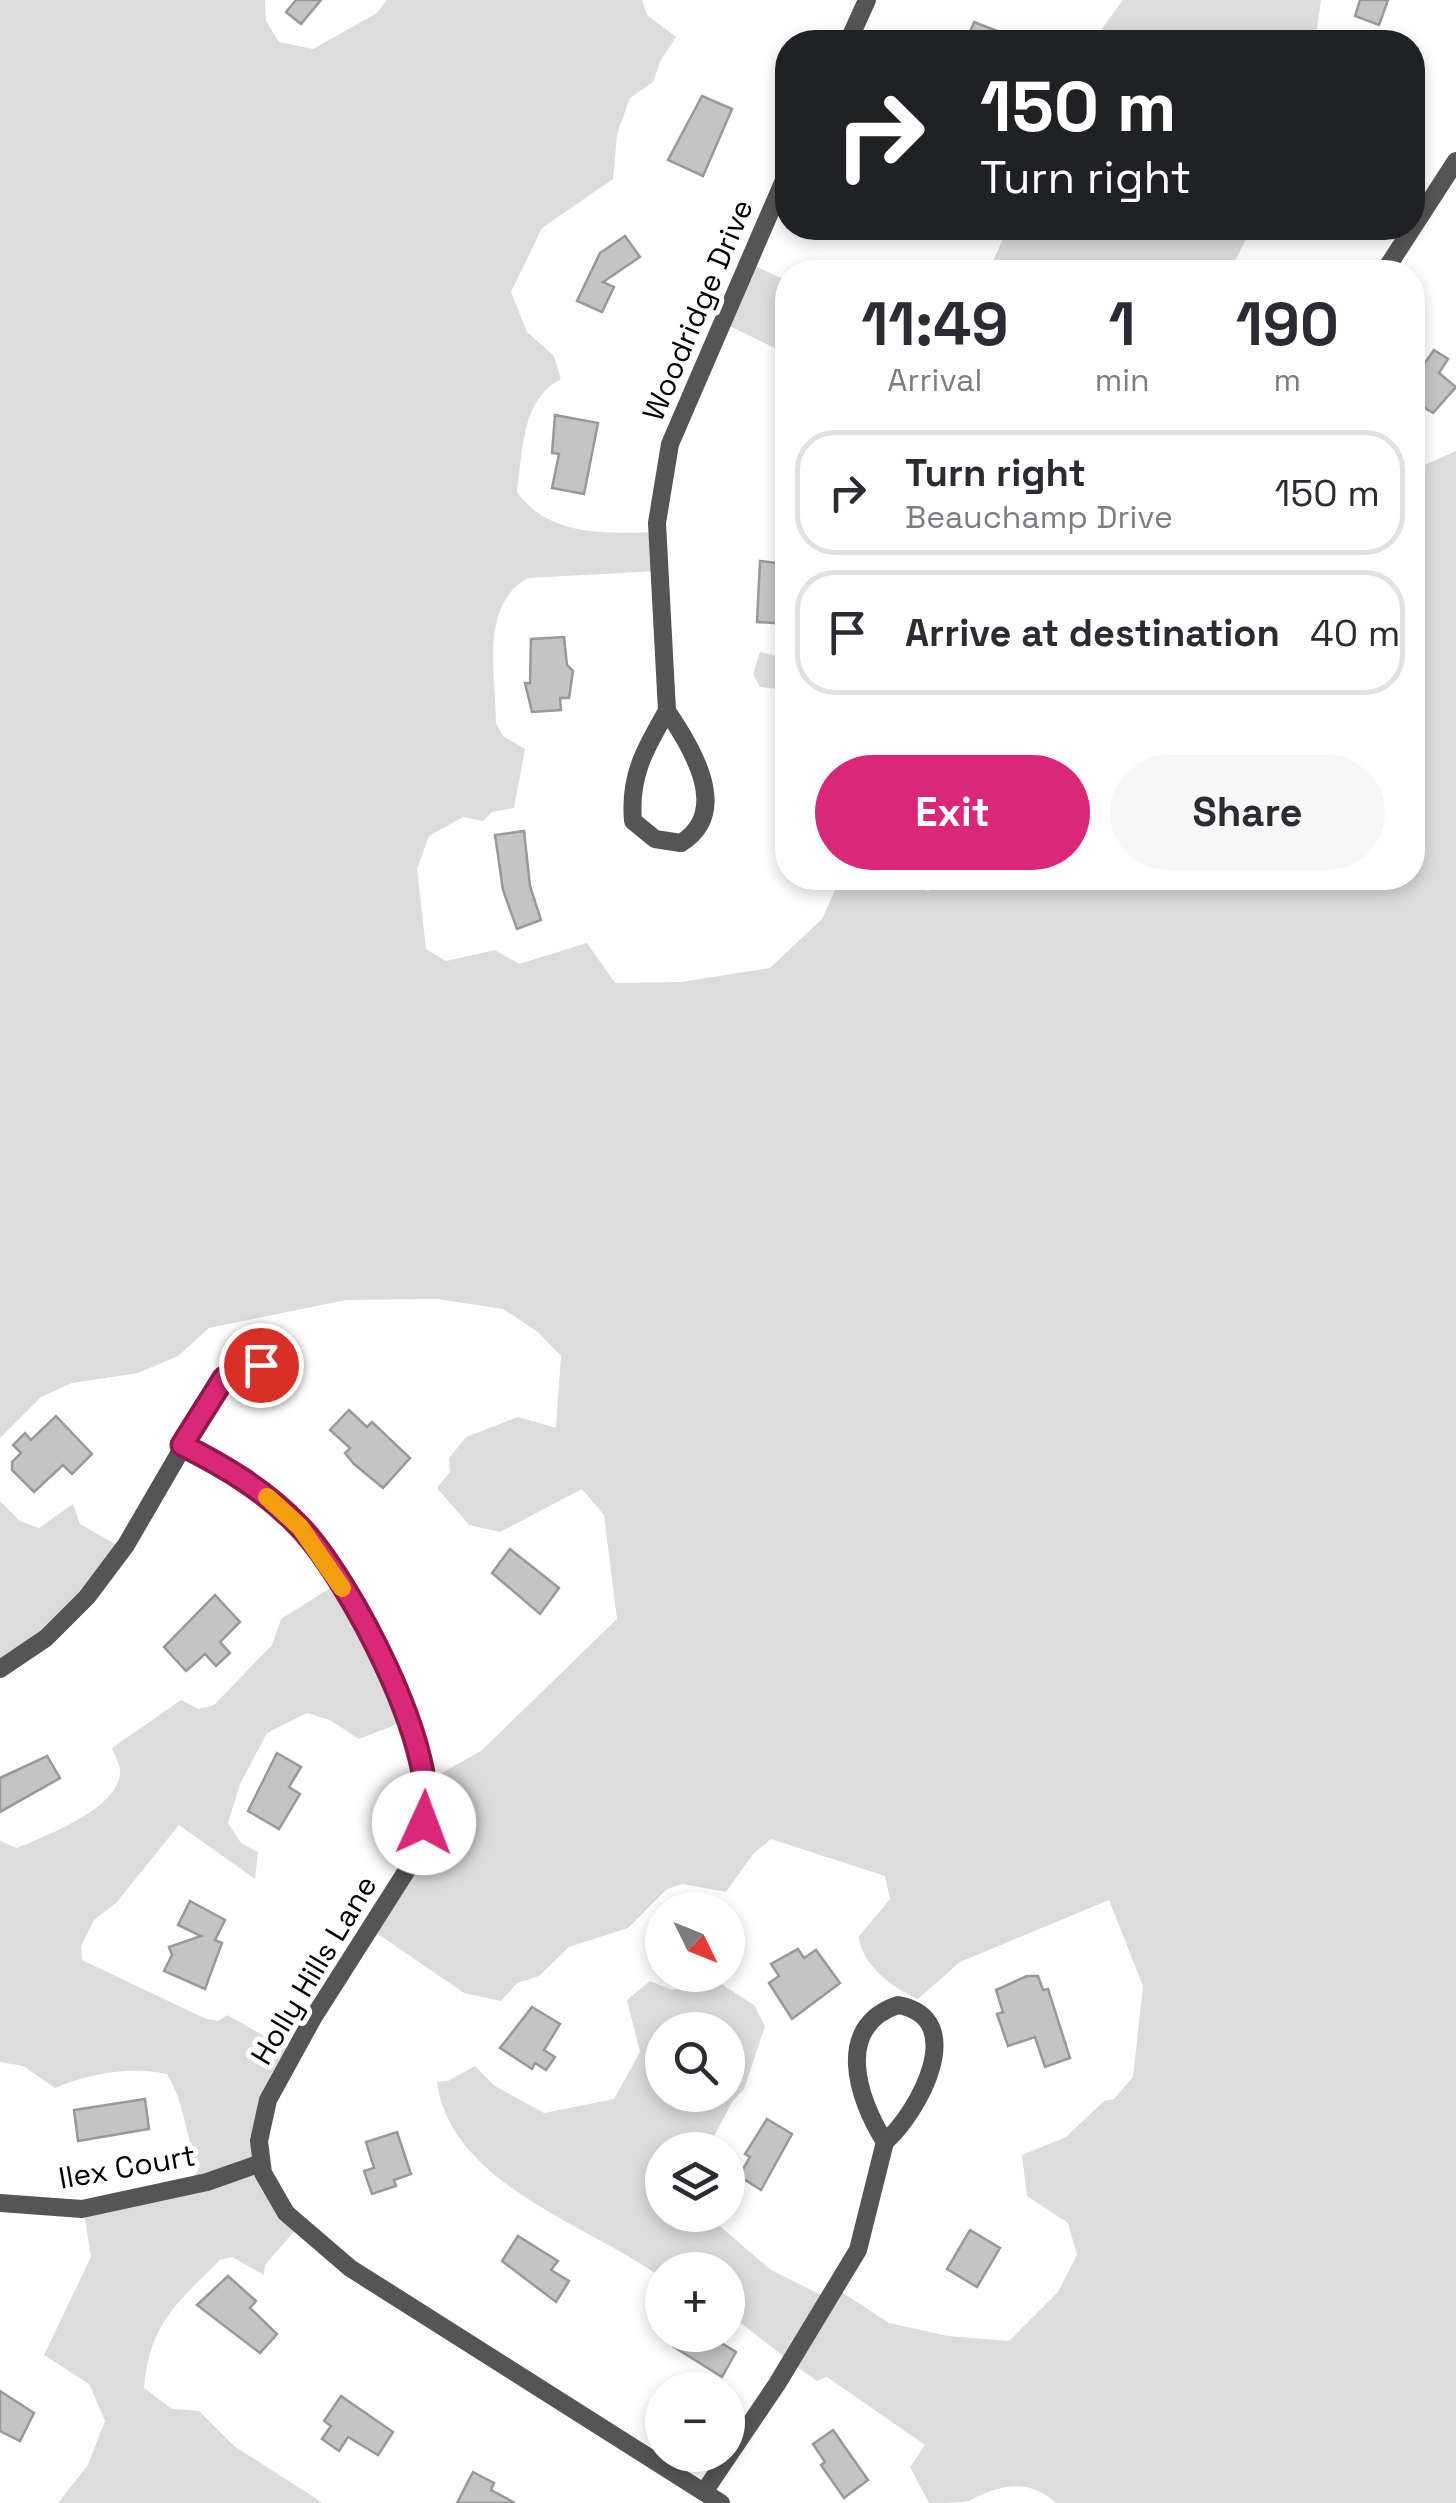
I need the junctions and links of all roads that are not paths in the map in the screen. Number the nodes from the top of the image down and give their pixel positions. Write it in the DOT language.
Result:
graph roads {
  1 [pos="867,0"];
  2 [pos="853,30"];
  3 [pos="1456,161"];
  4 [pos="775,201"];
  5 [pos="1425,209"];
  6 [pos="667,712"];
  7 [pos="261,1365"];
  8 [pos="182,1445"];
  9 [pos="0,1669"];
  10 [pos="885,2142"];
  11 [pos="261,2162"];
  12 [pos="0,2203"];
  13 [pos="704,2492"];
  14 [pos="720,2503"];
  1 -- 2 [label="street"];
  3 -- 5 [label="street"];
  4 -- 6 [label="street, Woodridge Drive"];
  6 -- 6 [label="street, Woodridge Drive"];
  7 -- 8 [label="street"];
  8 -- 9 [label="street"];
  8 -- 11 [label="street, Holly Hills Lane"];
  10 -- 10 [label="street"];
  10 -- 13 [label="street"];
  11 -- 12 [label="street, Ilex Court"];
  11 -- 13 [label="street"];
  13 -- 14 [label="street"];
}
